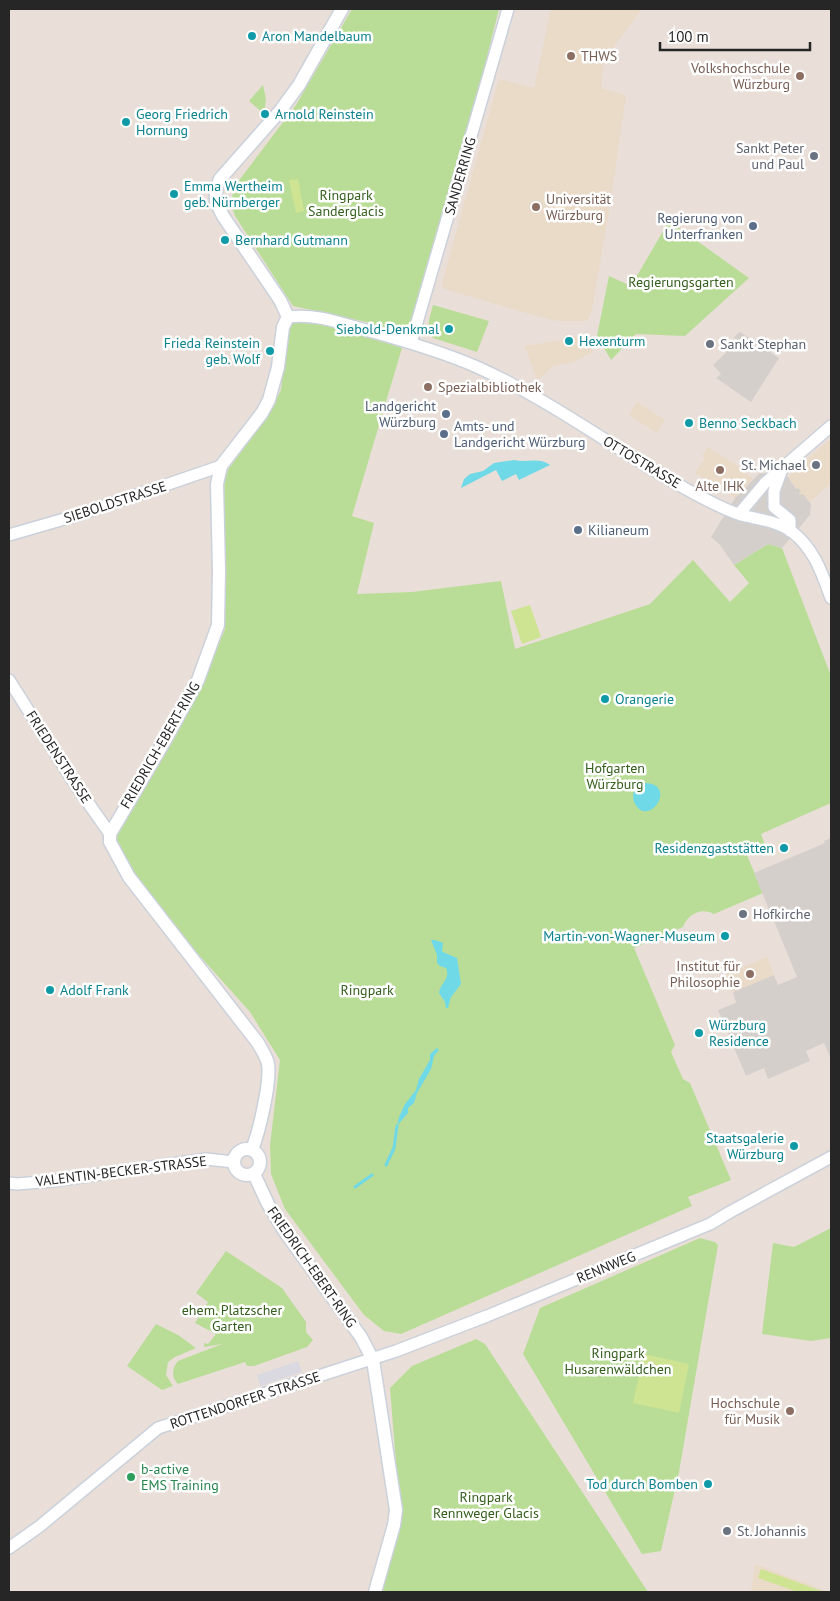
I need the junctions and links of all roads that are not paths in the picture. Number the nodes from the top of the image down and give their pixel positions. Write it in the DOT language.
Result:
graph roads {
  1 [pos="342,9"];
  2 [pos="508,9"];
  3 [pos="288,317"];
  4 [pos="411,343"];
  5 [pos="831,426"];
  6 [pos="221,466"];
  7 [pos="782,468"];
  8 [pos="776,510"];
  9 [pos="739,514"];
  10 [pos="760,520"];
  11 [pos="790,531"];
  12 [pos="9,535"];
  13 [pos="831,598"];
  14 [pos="9,680"];
  15 [pos="110,834"];
  16 [pos="252,1149"];
  17 [pos="831,1157"];
  18 [pos="234,1162"];
  19 [pos="254,1174"];
  20 [pos="9,1183"];
  21 [pos="372,1360"];
  22 [pos="9,1548"];
  23 [pos="375,1592"];
  1 -- 3 [label="main road"];
  2 -- 4 [label="street, SANDERRING"];
  3 -- 4 [label="street, OTTOSTRASSE"];
  3 -- 6 [label="main road, FRIEDRICH-EBERT-RING"];
  4 -- 9 [label="street, OTTOSTRASSE"];
  5 -- 7 [label="street"];
  6 -- 12 [label="street, SIEBOLDSTRASSE"];
  6 -- 15 [label="main road, FRIEDRICH-EBERT-RING"];
  7 -- 8 [label="street"];
  7 -- 9 [label="street"];
  8 -- 10 [label="street"];
  8 -- 11 [label="street"];
  9 -- 10 [label="street, OTTOSTRASSE"];
  10 -- 11 [label="street, OTTOSTRASSE"];
  11 -- 13 [label="street"];
  14 -- 15 [label="street, FRIEDENSTRASSE"];
  15 -- 16 [label="main road"];
  16 -- 18 [label="main road"];
  16 -- 19 [label="main road"];
  17 -- 21 [label="street, RENNWEG"];
  18 -- 19 [label="main road"];
  18 -- 20 [label="street, VALENTIN-BECKER-STRASSE"];
  19 -- 21 [label="main road, FRIEDRICH-EBERT-RING"];
  21 -- 22 [label="street, ROTTENDORFER STRASSE"];
  21 -- 23 [label="main road, FRIEDRICH-EBERT-RING"];
}
